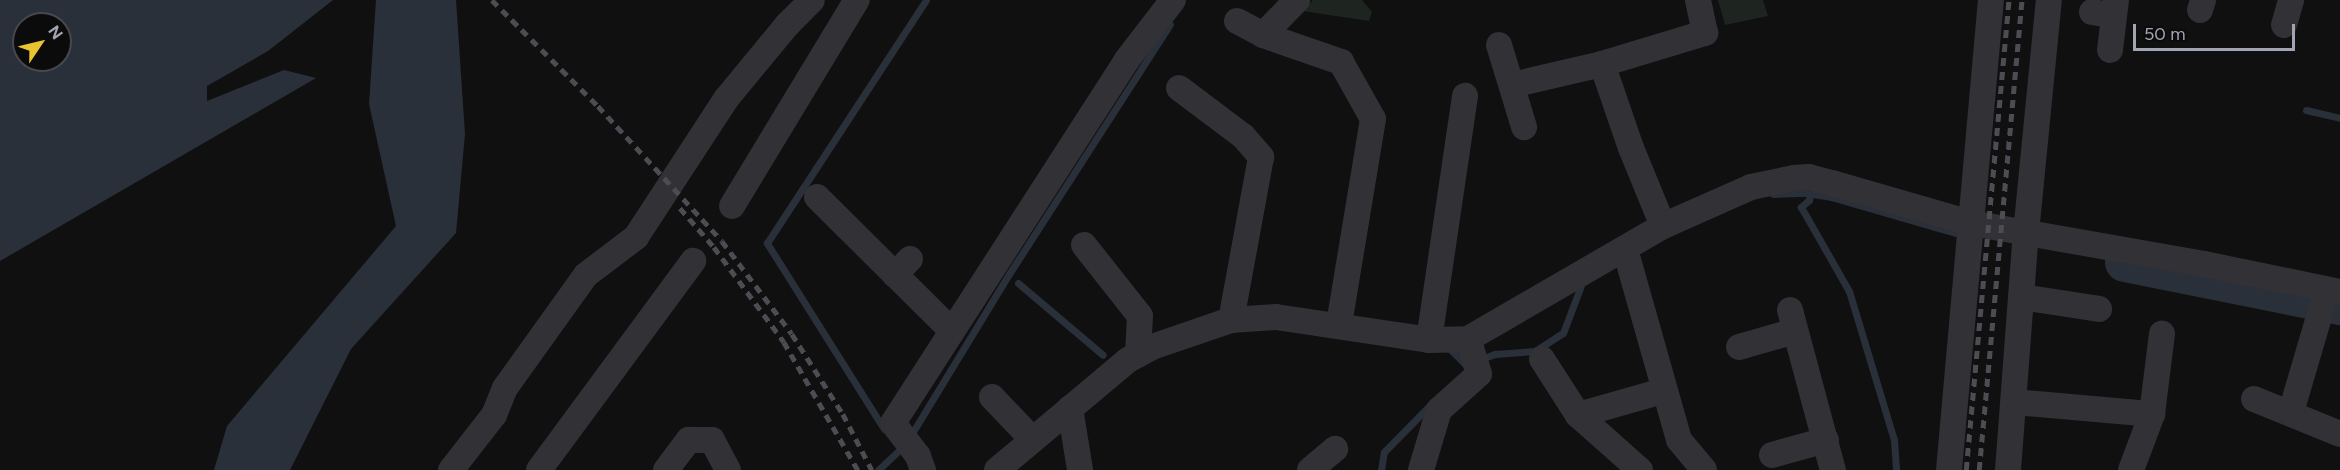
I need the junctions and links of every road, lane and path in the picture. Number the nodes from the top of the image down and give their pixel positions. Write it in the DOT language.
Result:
graph roads {
  1 [pos="812,0"];
  2 [pos="857,0"];
  3 [pos="1173,0"];
  4 [pos="1297,0"];
  5 [pos="1698,0"];
  6 [pos="1991,0"];
  7 [pos="2049,0"];
  8 [pos="2301,1"];
  9 [pos="2108,9"];
  10 [pos="1238,21"];
  11 [pos="2284,25"];
  12 [pos="1263,35"];
  13 [pos="1499,45"];
  14 [pos="2110,50"];
  15 [pos="1602,64"];
  16 [pos="1512,86"];
  17 [pos="1465,96"];
  18 [pos="1186,102"];
  19 [pos="1524,127"];
  20 [pos="832,202"];
  21 [pos="732,206"];
  22 [pos="1971,223"];
  23 [pos="1663,226"];
  24 [pos="2026,233"];
  25 [pos="1627,257"];
  26 [pos="1088,260"];
  27 [pos="693,261"];
  28 [pos="2334,291"];
  29 [pos="2021,297"];
  30 [pos="2099,309"];
  31 [pos="1231,320"];
  32 [pos="1339,325"];
  33 [pos="952,331"];
  34 [pos="2162,334"];
  35 [pos="1467,339"];
  36 [pos="1429,340"];
  37 [pos="1738,347"];
  38 [pos="1138,355"];
  39 [pos="1542,359"];
  40 [pos="1663,391"];
  41 [pos="992,397"];
  42 [pos="2254,399"];
  43 [pos="2014,402"];
  44 [pos="1070,408"];
  45 [pos="2291,412"];
  46 [pos="2152,414"];
  47 [pos="1578,415"];
  48 [pos="2340,434"];
  49 [pos="1034,440"];
  50 [pos="1826,440"];
  51 [pos="555,448"];
  52 [pos="1335,449"];
  53 [pos="1772,454"];
  54 [pos="920,463"];
  55 [pos="451,470"];
  56 [pos="518,470"];
  57 [pos="539,470"];
  58 [pos="666,470"];
  59 [pos="728,470"];
  60 [pos="997,470"];
  61 [pos="1080,470"];
  62 [pos="1310,470"];
  63 [pos="1421,470"];
  64 [pos="1640,470"];
  65 [pos="1704,470"];
  66 [pos="1833,470"];
  67 [pos="1949,470"];
  68 [pos="2008,470"];
  69 [pos="2132,470"];
  1 -- 55 [label="street"];
  2 -- 21 [label="street"];
  3 -- 33 [label="street"];
  4 -- 12 [label="street"];
  5 -- 15 [label="street"];
  6 -- 22 [label="street"];
  7 -- 24 [label="street"];
  8 -- 11 [label="street"];
  9 -- 14 [label="street"];
  10 -- 12 [label="street"];
  12 -- 32 [label="street"];
  13 -- 16 [label="street"];
  15 -- 16 [label="street"];
  15 -- 23 [label="street"];
  16 -- 19 [label="street"];
  17 -- 36 [label="street"];
  18 -- 31 [label="street"];
  20 -- 33 [label="street"];
  22 -- 23 [label="street"];
  22 -- 24 [label="street"];
  22 -- 67 [label="street"];
  23 -- 25 [label="street"];
  24 -- 28 [label="street"];
  24 -- 29 [label="street"];
  25 -- 35 [label="street"];
  25 -- 40 [label="street"];
  26 -- 38 [label="street"];
  27 -- 51 [label="street"];
  28 -- 45 [label="street"];
  29 -- 30 [label="street"];
  29 -- 43 [label="street"];
  31 -- 32 [label="street"];
  31 -- 38 [label="street"];
  32 -- 36 [label="street"];
  33 -- 54 [label="street"];
  34 -- 46 [label="street"];
  35 -- 36 [label="street"];
  35 -- 63 [label="street"];
  37 -- 50 [label="street"];
  38 -- 44 [label="street"];
  39 -- 47 [label="street"];
  40 -- 47 [label="street"];
  40 -- 65 [label="street"];
  41 -- 49 [label="street"];
  42 -- 45 [label="street"];
  43 -- 46 [label="street"];
  43 -- 68 [label="street"];
  44 -- 49 [label="street"];
  44 -- 61 [label="street"];
  45 -- 48 [label="street"];
  46 -- 69 [label="street"];
  47 -- 64 [label="street"];
  49 -- 60 [label="street"];
  50 -- 53 [label="street"];
  50 -- 66 [label="street"];
  51 -- 56 [label="street"];
  51 -- 57 [label="street"];
  52 -- 62 [label="street"];
  58 -- 59 [label="street"];
}
